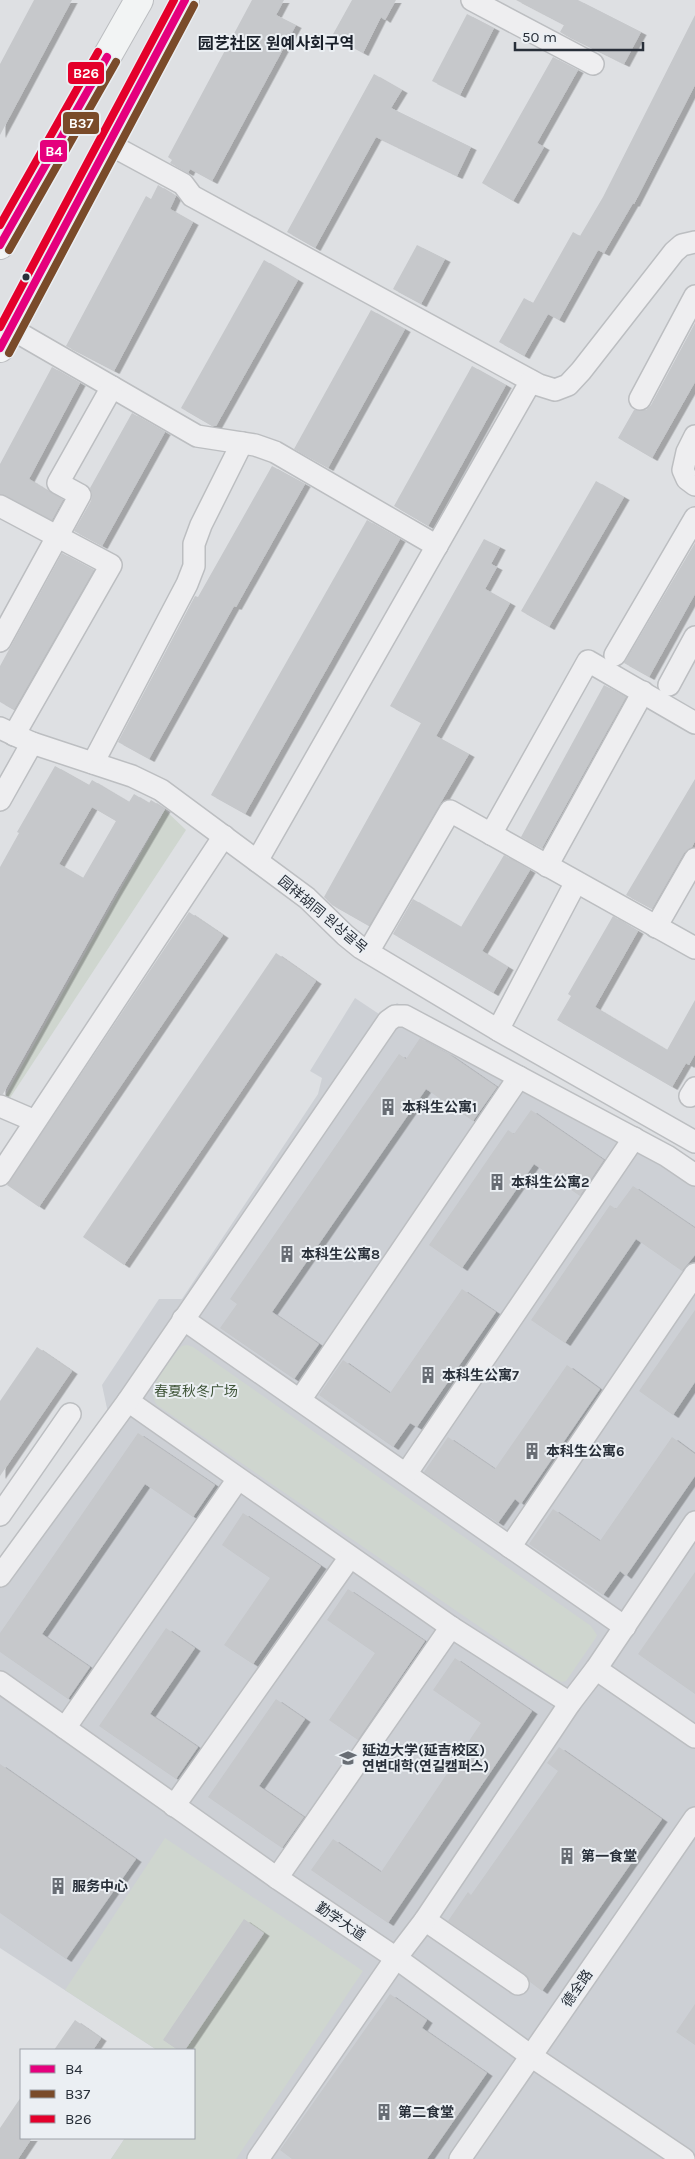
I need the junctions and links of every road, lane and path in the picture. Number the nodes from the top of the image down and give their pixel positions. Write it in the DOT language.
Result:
graph roads {
  1 [pos="139,0"];
  2 [pos="185,0"];
  3 [pos="472,0"];
  4 [pos="592,64"];
  5 [pos="105,150"];
  6 [pos="695,242"];
  7 [pos="0,243"];
  8 [pos="695,296"];
  9 [pos="5,338"];
  10 [pos="531,381"];
  11 [pos="112,387"];
  12 [pos="640,399"];
  13 [pos="695,436"];
  14 [pos="242,443"];
  15 [pos="695,485"];
  16 [pos="0,506"];
  17 [pos="695,518"];
  18 [pos="57,536"];
  19 [pos="437,546"];
  20 [pos="695,637"];
  21 [pos="0,641"];
  22 [pos="615,655"];
  23 [pos="669,685"];
  24 [pos="643,692"];
  25 [pos="695,723"];
  26 [pos="15,736"];
  27 [pos="93,763"];
  28 [pos="0,800"];
  29 [pos="491,834"];
  30 [pos="224,836"];
  31 [pos="695,859"];
  32 [pos="257,861"];
  33 [pos="547,866"];
  34 [pos="576,882"];
  35 [pos="656,927"];
  36 [pos="695,948"];
  37 [pos="368,952"];
  38 [pos="498,1030"];
  39 [pos="519,1077"];
  40 [pos="0,1106"];
  41 [pos="35,1121"];
  42 [pos="634,1138"];
  43 [pos="695,1142"];
  44 [pos="0,1175"];
  45 [pos="695,1175"];
  46 [pos="695,1274"];
  47 [pos="183,1318"];
  48 [pos="300,1400"];
  49 [pos="128,1401"];
  50 [pos="70,1414"];
  51 [pos="406,1474"];
  52 [pos="238,1480"];
  53 [pos="0,1515"];
  54 [pos="695,1522"];
  55 [pos="510,1547"];
  56 [pos="350,1557"];
  57 [pos="0,1576"];
  58 [pos="451,1627"];
  59 [pos="625,1627"];
  60 [pos="596,1669"];
  61 [pos="0,1682"];
  62 [pos="570,1703"];
  63 [pos="65,1728"];
  64 [pos="695,1737"];
  65 [pos="174,1806"];
  66 [pos="695,1818"];
  67 [pos="277,1878"];
  68 [pos="424,1920"];
  69 [pos="396,1958"];
  70 [pos="518,1984"];
  71 [pos="531,2056"];
  72 [pos="258,2159"];
  73 [pos="460,2159"];
  74 [pos="684,2159"];
  1 -- 7 [label="main road"];
  2 -- 5 [label="main road"];
  3 -- 4 [label="street"];
  5 -- 9 [label="main road"];
  5 -- 10 [label="street"];
  6 -- 10 [label="street"];
  8 -- 12 [label="street"];
  9 -- 11 [label="street"];
  10 -- 19 [label="street"];
  11 -- 14 [label="street"];
  11 -- 18 [label="street"];
  13 -- 15 [label="street"];
  14 -- 19 [label="street"];
  14 -- 27 [label="street"];
  16 -- 18 [label="street"];
  17 -- 22 [label="street"];
  18 -- 21 [label="street"];
  18 -- 26 [label="street"];
  19 -- 32 [label="street"];
  20 -- 23 [label="street"];
  24 -- 25 [label="street"];
  24 -- 29 [label="street"];
  24 -- 33 [label="street"];
  26 -- 27 [label="street, 园祥胡同 원상골목"];
  26 -- 28 [label="street"];
  27 -- 30 [label="street, 园祥胡同 원상골목"];
  29 -- 33 [label="street"];
  29 -- 37 [label="street"];
  30 -- 32 [label="street, 园祥胡同 원상골목"];
  30 -- 41 [label="street"];
  31 -- 35 [label="street"];
  32 -- 37 [label="street, 园祥胡同 원상골목"];
  33 -- 34 [label="street"];
  34 -- 35 [label="street"];
  34 -- 38 [label="street"];
  35 -- 36 [label="street"];
  37 -- 38 [label="street, 园祥胡同 원상골목"];
  38 -- 43 [label="street, 园祥胡同 원상골목"];
  39 -- 42 [label="street"];
  39 -- 47 [label="street"];
  39 -- 48 [label="street"];
  40 -- 41 [label="street"];
  41 -- 44 [label="street"];
  42 -- 45 [label="street"];
  42 -- 51 [label="street"];
  46 -- 55 [label="street"];
  47 -- 48 [label="street"];
  47 -- 49 [label="street"];
  48 -- 51 [label="street"];
  49 -- 52 [label="street"];
  49 -- 57 [label="street"];
  50 -- 53 [label="street"];
  51 -- 55 [label="street"];
  52 -- 56 [label="street"];
  52 -- 63 [label="street"];
  54 -- 59 [label="street"];
  55 -- 59 [label="street"];
  56 -- 58 [label="street"];
  56 -- 65 [label="street"];
  58 -- 62 [label="street"];
  58 -- 67 [label="street"];
  59 -- 60 [label="street"];
  60 -- 62 [label="street"];
  60 -- 64 [label="street"];
  61 -- 63 [label="street, 勤学大道"];
  62 -- 68 [label="street"];
  63 -- 65 [label="street, 勤学大道"];
  65 -- 67 [label="street, 勤学大道"];
  66 -- 71 [label="street, 德全路"];
  67 -- 69 [label="street, 勤学大道"];
  68 -- 69 [label="street"];
  68 -- 70 [label="street"];
  69 -- 71 [label="street, 勤学大道"];
  69 -- 72 [label="street"];
  71 -- 73 [label="street, 德全路"];
  71 -- 74 [label="street, 勤学大道"];
}
